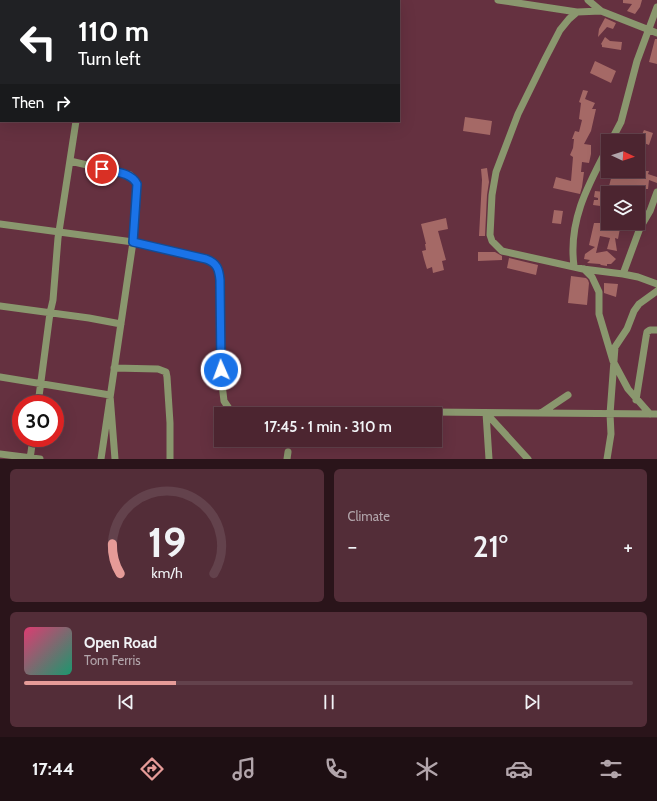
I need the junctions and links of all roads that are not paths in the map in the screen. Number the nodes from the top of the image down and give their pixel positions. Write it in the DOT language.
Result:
graph roads {
  1 [pos="498,0"];
  2 [pos="588,0"];
  3 [pos="657,7"];
  4 [pos="601,10"];
  5 [pos="577,12"];
  6 [pos="648,29"];
  7 [pos="657,33"];
  8 [pos="76,122"];
  9 [pos="615,134"];
  10 [pos="601,160"];
  11 [pos="70,161"];
  12 [pos="657,192"];
  13 [pos="654,212"];
  14 [pos="0,224"];
  15 [pos="59,232"];
  16 [pos="133,242"];
  17 [pos="574,266"];
  18 [pos="583,269"];
  19 [pos="623,274"];
  20 [pos="657,284"];
  21 [pos="657,291"];
  22 [pos="0,306"];
  23 [pos="50,313"];
  24 [pos="121,324"];
  25 [pos="657,330"];
  26 [pos="613,362"];
  27 [pos="114,368"];
  28 [pos="0,377"];
  29 [pos="41,384"];
  30 [pos="39,395"];
  31 [pos="110,395"];
  32 [pos="568,395"];
  33 [pos="636,400"];
  34 [pos="228,407"];
  35 [pos="442,412"];
  36 [pos="486,412"];
  37 [pos="541,413"];
  38 [pos="610,414"];
  39 [pos="654,414"];
  40 [pos="32,447"];
  41 [pos="0,454"];
  42 [pos="30,458"];
  43 [pos="40,459"];
  44 [pos="101,459"];
  45 [pos="115,459"];
  46 [pos="170,459"];
  47 [pos="489,459"];
  48 [pos="528,459"];
  49 [pos="607,459"];
  1 -- 5 [label="street"];
  2 -- 4 [label="street"];
  3 -- 6 [label="street"];
  4 -- 5 [label="street"];
  4 -- 6 [label="street"];
  5 -- 17 [label="street"];
  6 -- 7 [label="street"];
  6 -- 9 [label="street"];
  8 -- 11 [label="street"];
  10 -- 17 [label="street"];
  11 -- 15 [label="street"];
  11 -- 16 [label="street"];
  12 -- 13 [label="street"];
  13 -- 19 [label="street"];
  14 -- 15 [label="street"];
  15 -- 16 [label="street"];
  15 -- 23 [label="street"];
  16 -- 24 [label="street"];
  16 -- 34 [label="street"];
  17 -- 18 [label="street"];
  18 -- 19 [label="street"];
  18 -- 26 [label="street"];
  19 -- 20 [label="street"];
  21 -- 26 [label="street"];
  22 -- 23 [label="street"];
  23 -- 24 [label="street"];
  23 -- 29 [label="street"];
  24 -- 27 [label="street"];
  25 -- 33 [label="street"];
  26 -- 33 [label="street"];
  26 -- 38 [label="street"];
  27 -- 31 [label="street"];
  27 -- 46 [label="street"];
  28 -- 29 [label="street"];
  29 -- 30 [label="street"];
  29 -- 31 [label="street"];
  31 -- 44 [label="street"];
  31 -- 45 [label="street"];
  32 -- 37 [label="street"];
  33 -- 39 [label="street"];
  35 -- 36 [label="street"];
  36 -- 37 [label="street"];
  36 -- 47 [label="street"];
  36 -- 48 [label="street"];
  37 -- 38 [label="street"];
  38 -- 39 [label="street"];
  38 -- 49 [label="street"];
  40 -- 42 [label="street"];
  41 -- 42 [label="street"];
  42 -- 43 [label="street"];
}
